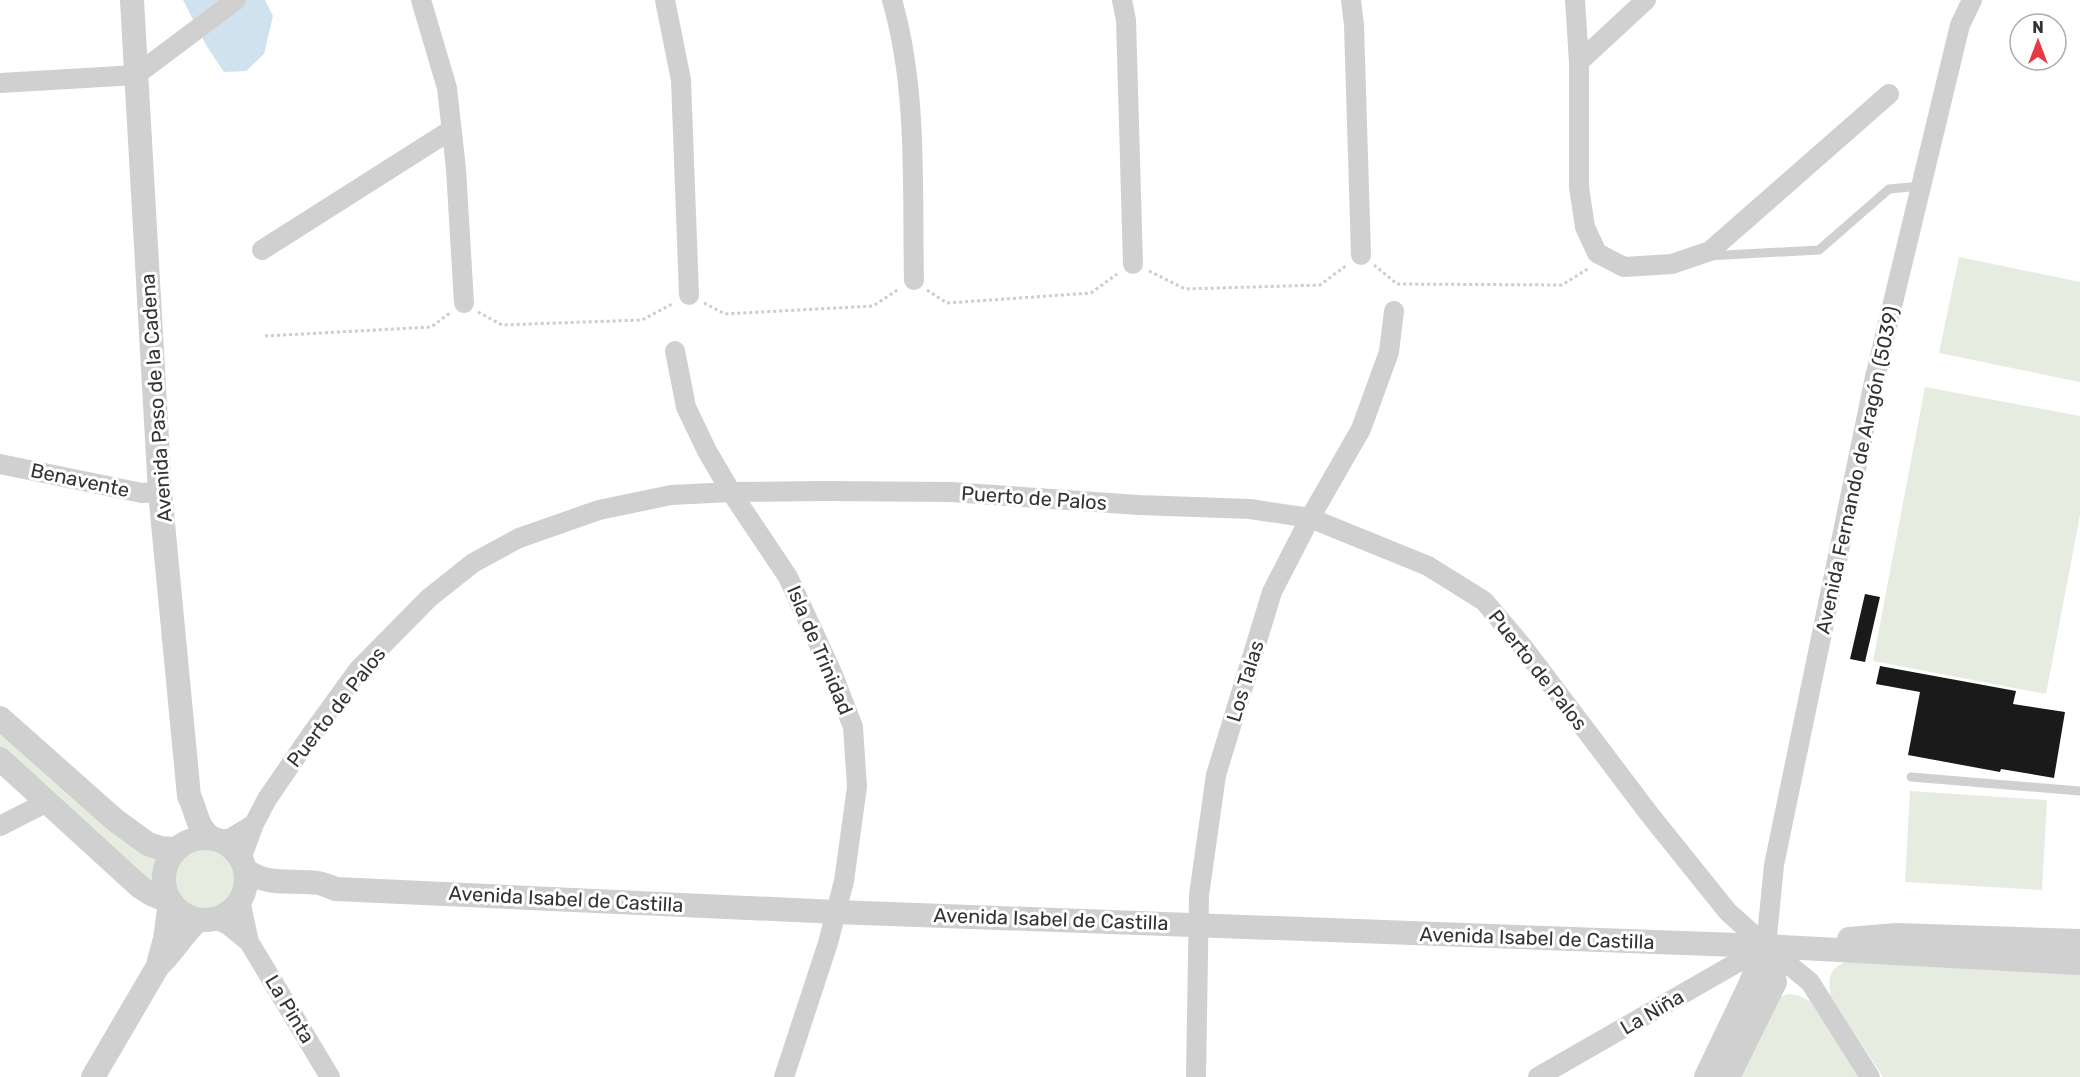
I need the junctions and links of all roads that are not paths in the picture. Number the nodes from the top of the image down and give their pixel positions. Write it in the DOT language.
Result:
graph roads {
  1 [pos="132,0"];
  2 [pos="236,0"];
  3 [pos="422,0"];
  4 [pos="665,0"];
  5 [pos="892,0"];
  6 [pos="1122,0"];
  7 [pos="1351,0"];
  8 [pos="1575,0"];
  9 [pos="1646,0"];
  10 [pos="1972,0"];
  11 [pos="1579,62"];
  12 [pos="136,75"];
  13 [pos="0,83"];
  14 [pos="1889,94"];
  15 [pos="452,130"];
  16 [pos="1921,186"];
  17 [pos="262,250"];
  18 [pos="1361,255"];
  19 [pos="1692,257"];
  20 [pos="1133,264"];
  21 [pos="914,280"];
  22 [pos="689,295"];
  23 [pos="464,303"];
  24 [pos="1394,311"];
  25 [pos="675,351"];
  26 [pos="0,464"];
  27 [pos="160,492"];
  28 [pos="731,492"];
  29 [pos="1310,518"];
  30 [pos="0,718"];
  31 [pos="0,759"];
  32 [pos="1911,777"];
  33 [pos="2080,791"];
  34 [pos="189,796"];
  35 [pos="47,802"];
  36 [pos="254,824"];
  37 [pos="0,826"];
  38 [pos="216,839"];
  39 [pos="178,848"];
  40 [pos="243,864"];
  41 [pos="336,889"];
  42 [pos="241,900"];
  43 [pos="170,902"];
  44 [pos="836,912"];
  45 [pos="207,919"];
  46 [pos="1198,925"];
  47 [pos="2080,941"];
  48 [pos="249,942"];
  49 [pos="1766,946"];
  50 [pos="2080,963"];
  51 [pos="158,966"];
  52 [pos="93,1077"];
  53 [pos="330,1077"];
  54 [pos="784,1077"];
  55 [pos="1196,1077"];
  56 [pos="1538,1077"];
  57 [pos="1706,1077"];
  58 [pos="1728,1077"];
  59 [pos="1870,1077"];
  1 -- 12 [label="street, Avenida Paso de la Cadena"];
  2 -- 12 [label="street"];
  3 -- 15 [label="street"];
  4 -- 22 [label="street"];
  5 -- 21 [label="street"];
  6 -- 20 [label="street"];
  7 -- 18 [label="street"];
  8 -- 11 [label="street"];
  9 -- 11 [label="street"];
  10 -- 16 [label="street, Avenida Fernando de Aragón (5039)"];
  11 -- 19 [label="street"];
  12 -- 13 [label="street"];
  12 -- 27 [label="street, Avenida Paso de la Cadena"];
  14 -- 19 [label="street"];
  15 -- 17 [label="street"];
  15 -- 23 [label="street"];
  16 -- 19 [label="lane"];
  16 -- 49 [label="street, Avenida Fernando de Aragón (5039)"];
  24 -- 29 [label="street, Los Talas"];
  25 -- 28 [label="street, Isla de Trinidad"];
  26 -- 27 [label="street, Benavente"];
  27 -- 34 [label="street, Avenida Paso de la Cadena"];
  28 -- 29 [label="street, Puerto de Palos"];
  28 -- 36 [label="street, Puerto de Palos"];
  28 -- 44 [label="street, Isla de Trinidad"];
  29 -- 46 [label="street, Los Talas"];
  29 -- 49 [label="street, Puerto de Palos"];
  30 -- 39 [label="street"];
  31 -- 35 [label="street"];
  32 -- 33 [label="lane"];
  34 -- 38 [label="street, Avenida Paso de la Cadena"];
  34 -- 39 [label="street, Avenida Paso de la Cadena"];
  35 -- 37 [label="street"];
  35 -- 43 [label="street"];
  36 -- 38 [label="street"];
  36 -- 40 [label="street, Puerto de Palos"];
  38 -- 39 [label="street"];
  38 -- 40 [label="street"];
  39 -- 43 [label="street"];
  40 -- 41 [label="street"];
  40 -- 42 [label="street"];
  41 -- 42 [label="street"];
  41 -- 44 [label="street, Avenida Isabel de Castilla"];
  42 -- 45 [label="street"];
  42 -- 48 [label="street, La Pinta"];
  43 -- 45 [label="street"];
  43 -- 51 [label="street"];
  44 -- 46 [label="street, Avenida Isabel de Castilla"];
  44 -- 54 [label="street, Isla de Trinidad"];
  45 -- 48 [label="street, La Pinta"];
  45 -- 51 [label="street"];
  46 -- 49 [label="street, Avenida Isabel de Castilla"];
  46 -- 55 [label="street, Los Talas"];
  47 -- 49 [label="street, Avenida Isabel de Castilla"];
  48 -- 53 [label="street, La Pinta"];
  49 -- 50 [label="street, Avenida Isabel de Castilla"];
  49 -- 56 [label="street, La Niña"];
  49 -- 57 [label="street"];
  49 -- 58 [label="street"];
  49 -- 59 [label="street, Puerto de Palos"];
  51 -- 52 [label="street"];
}
